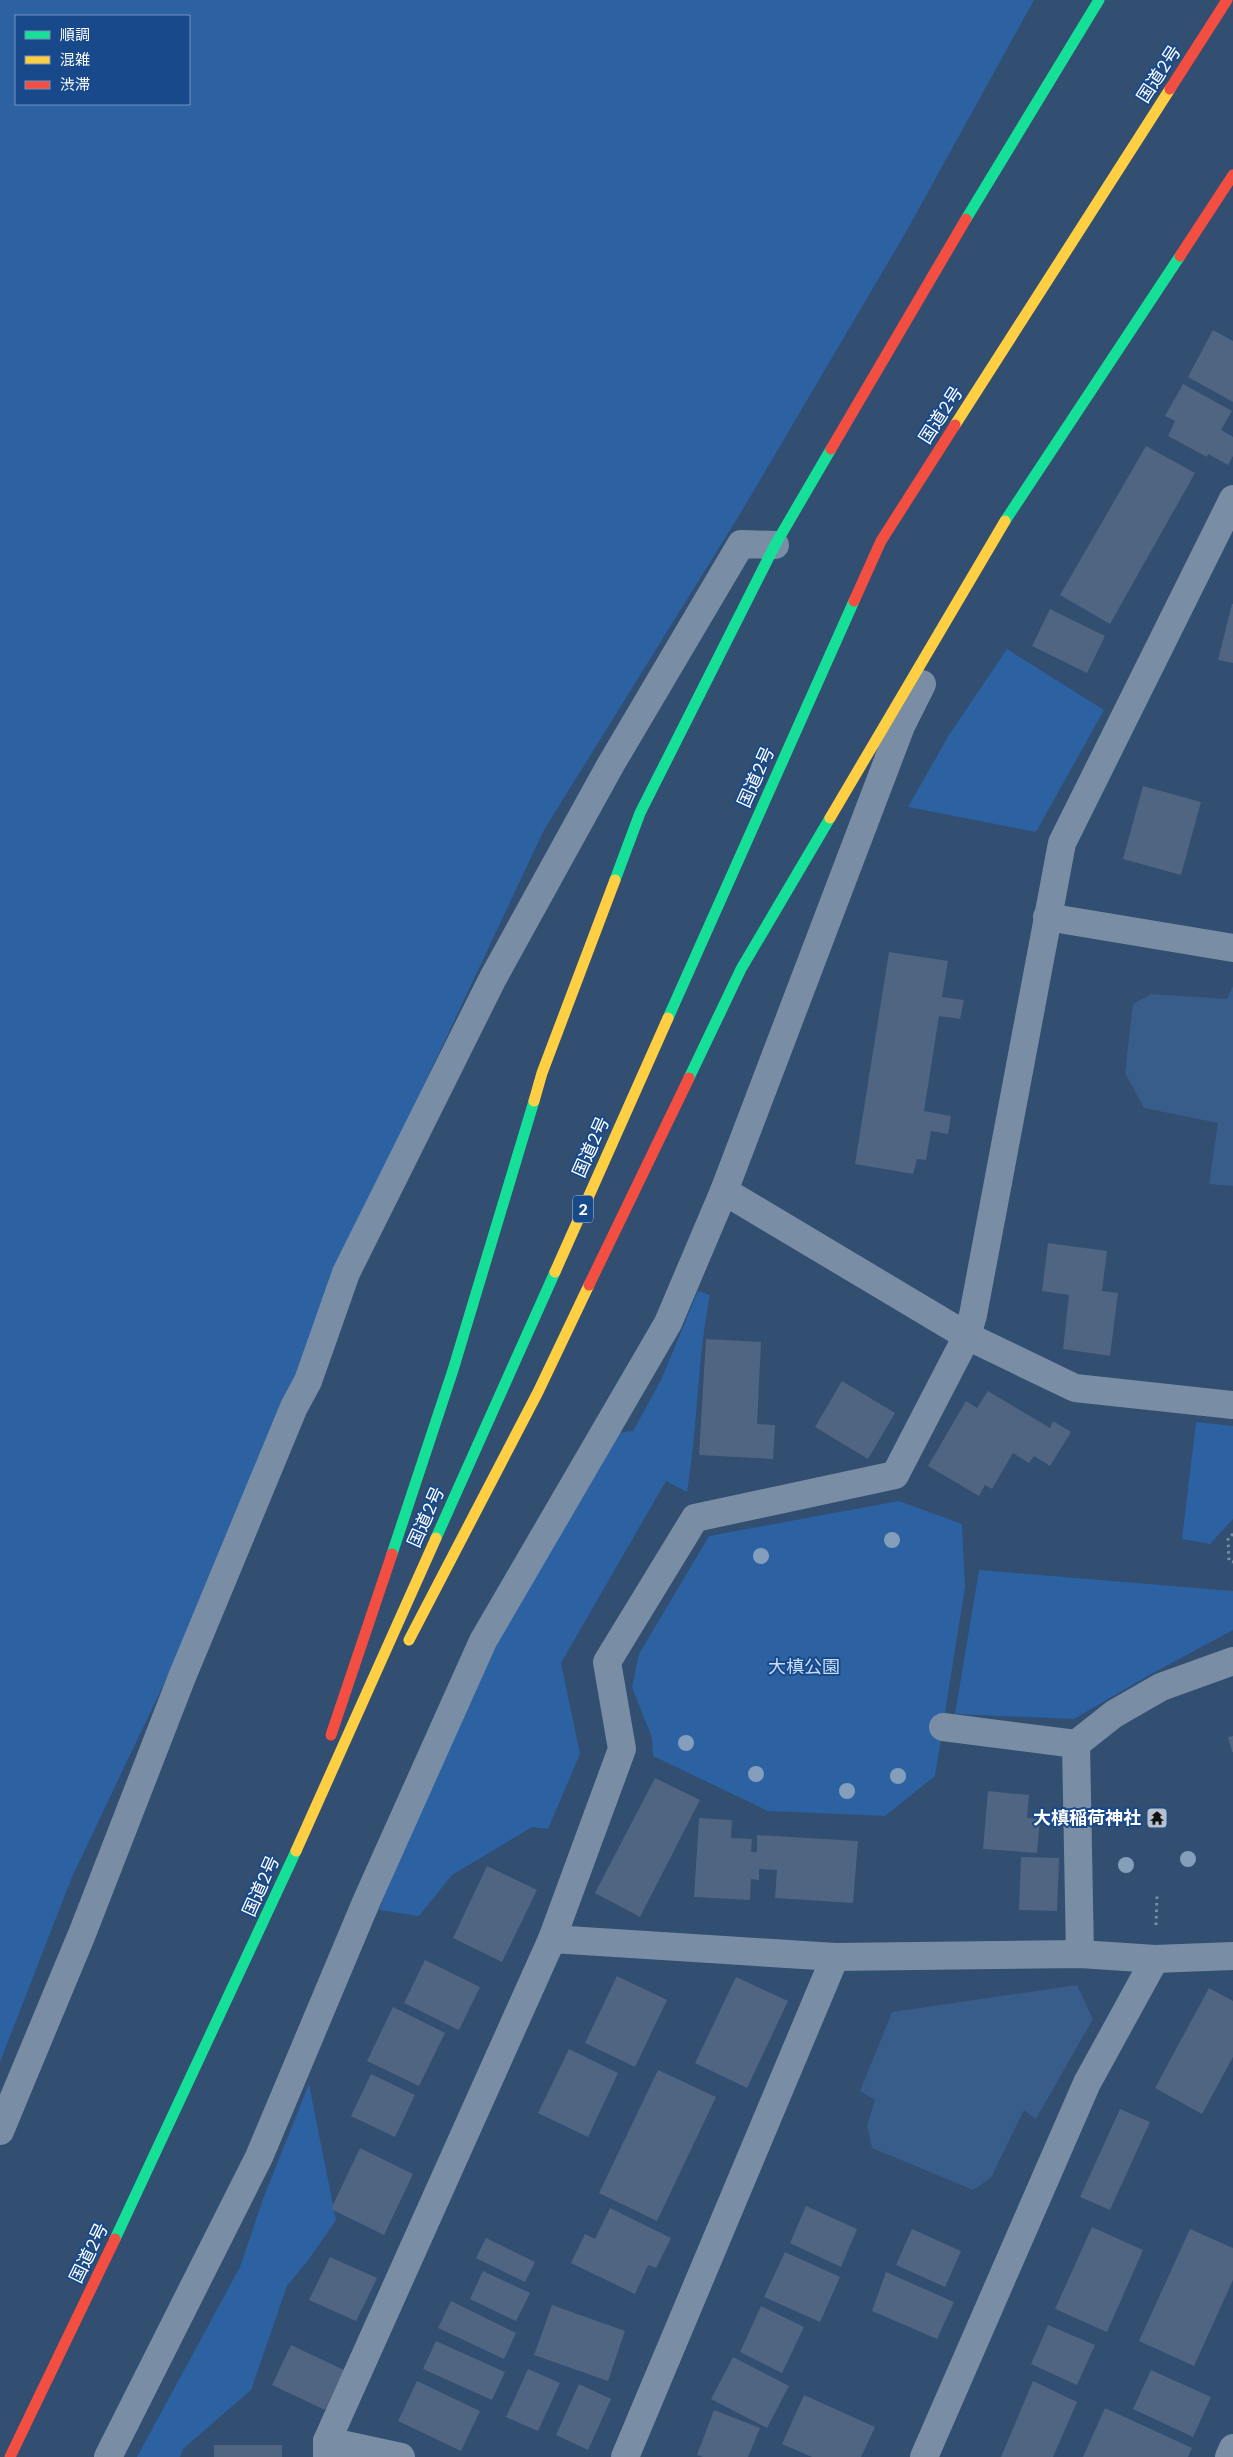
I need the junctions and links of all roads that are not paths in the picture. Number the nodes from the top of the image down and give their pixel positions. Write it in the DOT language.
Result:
graph roads {
  1 [pos="1099,0"];
  2 [pos="1227,0"];
  3 [pos="1233,175"];
  4 [pos="1233,499"];
  5 [pos="1008,516"];
  6 [pos="775,545"];
  7 [pos="1047,917"];
  8 [pos="1233,948"];
  9 [pos="724,1191"];
  10 [pos="967,1336"];
  11 [pos="1233,1405"];
  12 [pos="402,1654"];
  13 [pos="1233,1661"];
  14 [pos="370,1716"];
  15 [pos="943,1727"];
  16 [pos="1076,1744"];
  17 [pos="326,1748"];
  18 [pos="320,1767"];
  19 [pos="279,1890"];
  20 [pos="552,1940"];
  21 [pos="1080,1954"];
  22 [pos="1233,1956"];
  23 [pos="835,1957"];
  24 [pos="1155,1958"];
  25 [pos="0,2131"];
  26 [pos="1233,2448"];
  27 [pos="327,2449"];
  28 [pos="10,2457"];
  29 [pos="108,2457"];
  30 [pos="401,2457"];
  31 [pos="625,2457"];
  32 [pos="924,2457"];
  33 [pos="1229,2457"];
  1 -- 6 [label="highway"];
  2 -- 19 [label="highway, 国道2号 / 2"];
  3 -- 5 [label="highway"];
  4 -- 7 [label="street"];
  5 -- 9 [label="street"];
  5 -- 12 [label="highway"];
  6 -- 17 [label="highway"];
  6 -- 25 [label="street"];
  7 -- 8 [label="street"];
  7 -- 10 [label="street"];
  9 -- 10 [label="street"];
  9 -- 29 [label="street"];
  10 -- 11 [label="street"];
  10 -- 20 [label="street"];
  13 -- 16 [label="street"];
  14 -- 19 [label="highway"];
  15 -- 16 [label="street"];
  16 -- 21 [label="street"];
  18 -- 19 [label="highway"];
  19 -- 28 [label="highway, 国道2号 / 2"];
  20 -- 23 [label="street"];
  20 -- 27 [label="street"];
  21 -- 23 [label="street"];
  21 -- 24 [label="street"];
  22 -- 24 [label="street"];
  23 -- 31 [label="street"];
  24 -- 32 [label="street"];
  26 -- 33 [label="street"];
  27 -- 30 [label="street"];
}
